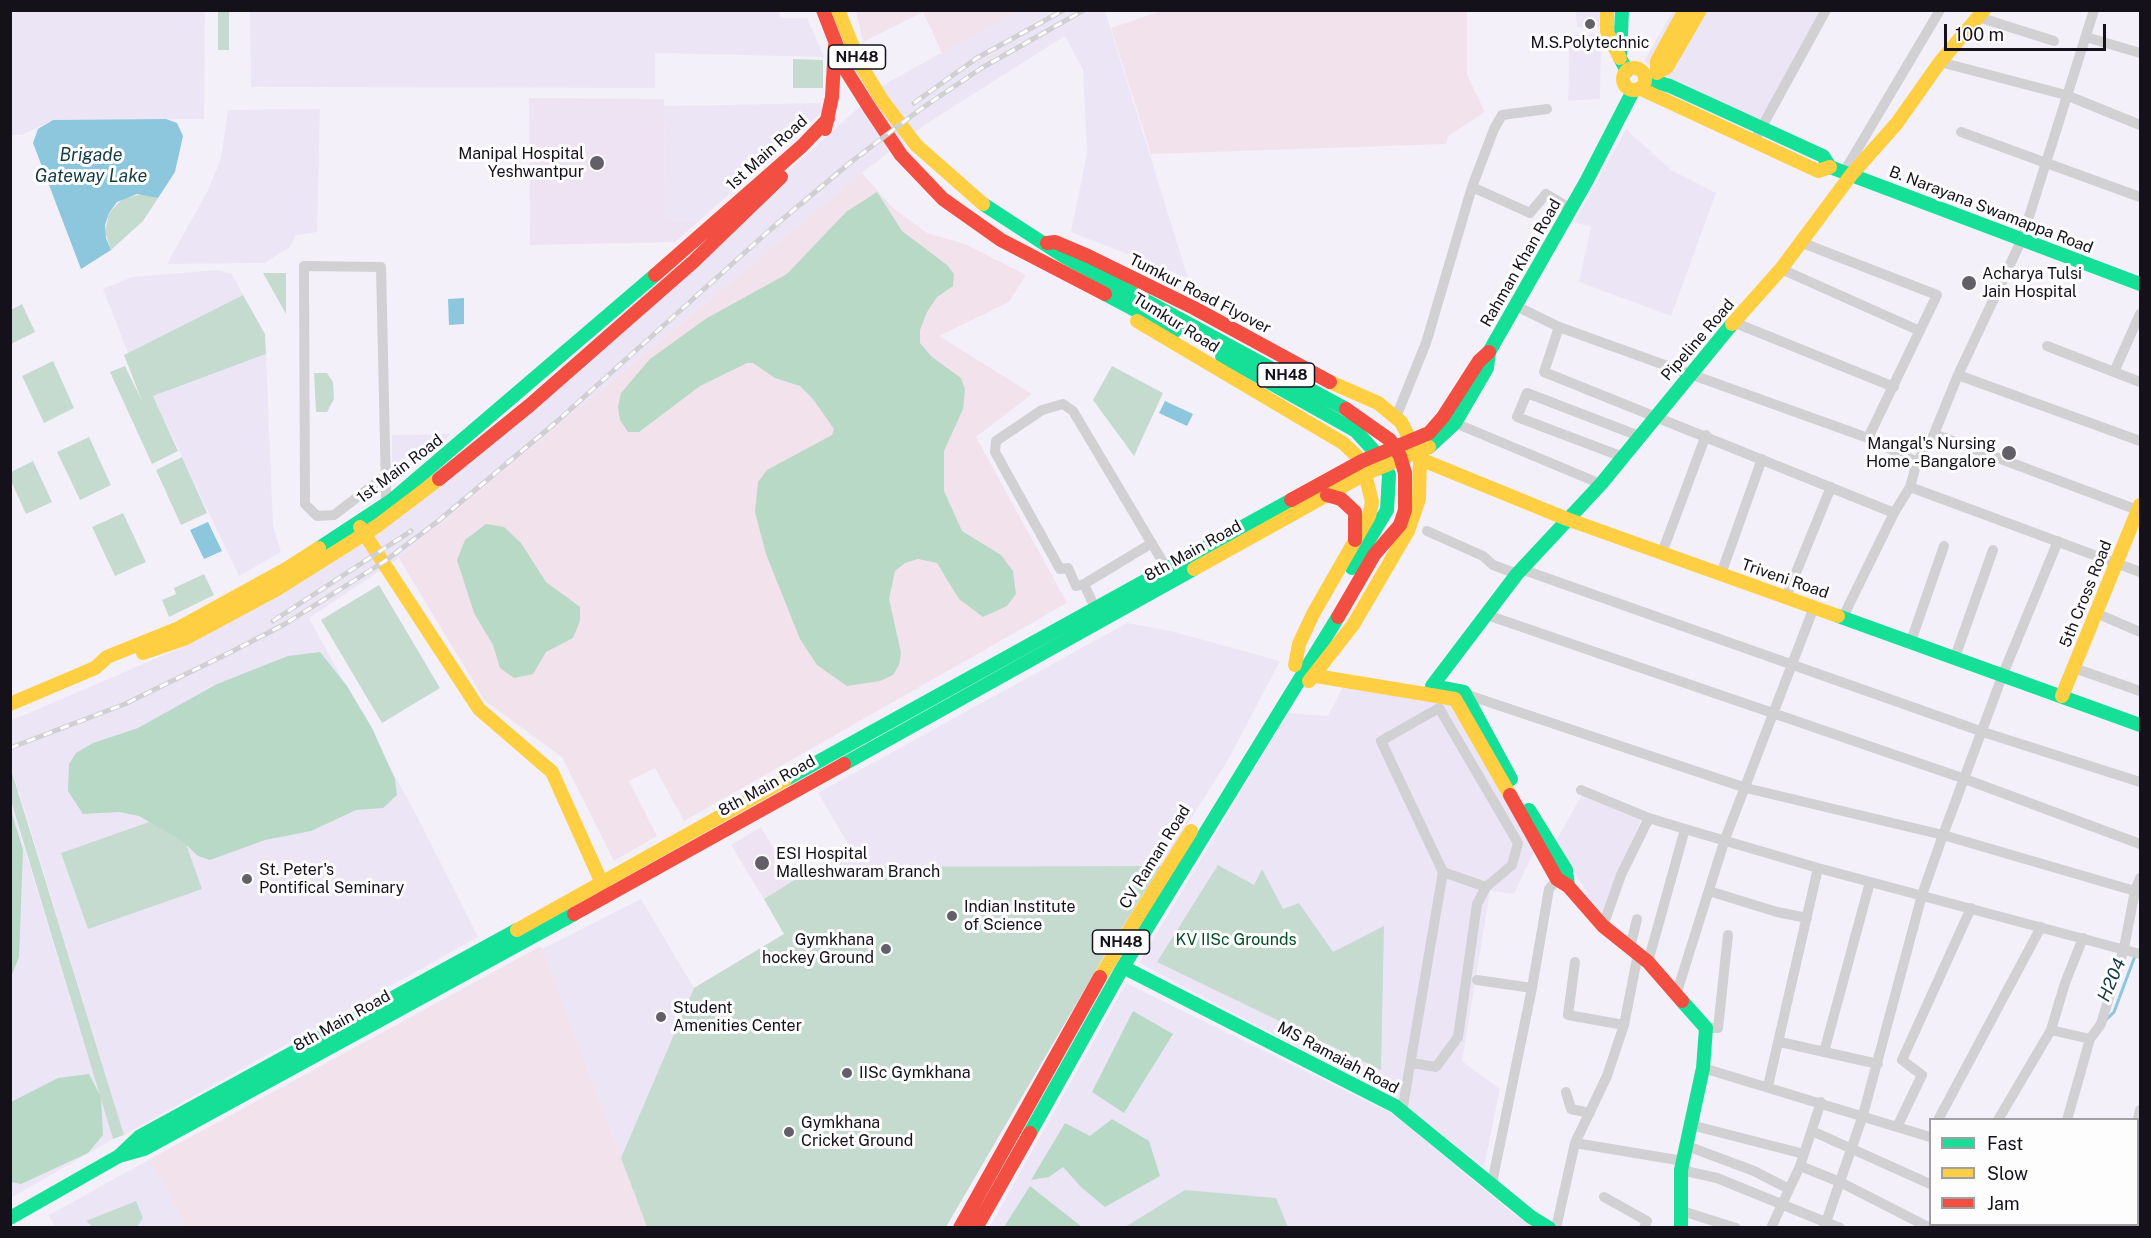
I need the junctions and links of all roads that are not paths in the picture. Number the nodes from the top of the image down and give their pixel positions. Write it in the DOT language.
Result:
graph roads {
  1 [pos="823,10"];
  2 [pos="838,10"];
  3 [pos="1607,10"];
  4 [pos="1614,10"];
  5 [pos="1622,10"];
  6 [pos="1685,10"];
  7 [pos="1692,10"];
  8 [pos="1700,10"];
  9 [pos="1826,10"];
  10 [pos="1940,10"];
  11 [pos="2094,10"];
  12 [pos="1981,14"];
  13 [pos="2086,36"];
  14 [pos="2054,41"];
  15 [pos="835,45"];
  16 [pos="2140,53"];
  17 [pos="1940,62"];
  18 [pos="1623,64"];
  19 [pos="1644,82"];
  20 [pos="2066,95"];
  21 [pos="1547,109"];
  22 [pos="828,119"];
  23 [pos="2140,125"];
  24 [pos="1760,130"];
  25 [pos="1961,132"];
  26 [pos="1753,142"];
  27 [pos="2044,162"];
  28 [pos="1830,167"];
  29 [pos="1847,173"];
  30 [pos="1472,187"];
  31 [pos="2140,197"];
  32 [pos="1571,208"];
  33 [pos="2022,239"];
  34 [pos="1800,242"];
  35 [pos="1044,243"];
  36 [pos="1781,269"];
  37 [pos="2140,284"];
  38 [pos="1116,300"];
  39 [pos="1516,306"];
  40 [pos="2140,314"];
  41 [pos="1733,322"];
  42 [pos="1558,327"];
  43 [pos="1920,331"];
  44 [pos="2047,346"];
  45 [pos="1489,352"];
  46 [pos="2114,372"];
  47 [pos="1691,373"];
  48 [pos="1958,375"];
  49 [pos="2140,382"];
  50 [pos="1894,387"];
  51 [pos="1655,416"];
  52 [pos="1396,417"];
  53 [pos="1455,423"];
  54 [pos="1934,434"];
  55 [pos="1706,435"];
  56 [pos="1639,436"];
  57 [pos="1868,438"];
  58 [pos="2140,441"];
  59 [pos="1432,445"];
  60 [pos="1417,451"];
  61 [pos="1623,457"];
  62 [pos="1762,459"];
  63 [pos="1917,462"];
  64 [pos="1365,467"];
  65 [pos="385,476"];
  66 [pos="1601,484"];
  67 [pos="1832,487"];
  68 [pos="1910,487"];
  69 [pos="1327,495"];
  70 [pos="386,504"];
  71 [pos="2140,508"];
  72 [pos="1894,513"];
  73 [pos="334,515"];
  74 [pos="1567,519"];
  75 [pos="351,525"];
  76 [pos="1365,526"];
  77 [pos="1427,531"];
  78 [pos="365,534"];
  79 [pos="2058,541"];
  80 [pos="1152,543"];
  81 [pos="1399,543"];
  82 [pos="1944,546"];
  83 [pos="1364,548"];
  84 [pos="1992,550"];
  85 [pos="1197,552"];
  86 [pos="1662,553"];
  87 [pos="2117,563"];
  88 [pos="1204,564"];
  89 [pos="1167,569"];
  90 [pos="1519,571"];
  91 [pos="2140,573"];
  92 [pos="1721,574"];
  93 [pos="1084,584"];
  94 [pos="1786,597"];
  95 [pos="1814,607"];
  96 [pos="1095,608"];
  97 [pos="2096,613"];
  98 [pos="1487,615"];
  99 [pos="1843,617"];
  100 [pos="2140,632"];
  101 [pos="1911,641"];
  102 [pos="1955,657"];
  103 [pos="1792,666"];
  104 [pos="95,668"];
  105 [pos="2074,668"];
  106 [pos="1319,672"];
  107 [pos="2003,674"];
  108 [pos="1432,686"];
  109 [pos="2140,691"];
  110 [pos="1291,696"];
  111 [pos="1460,696"];
  112 [pos="2062,696"];
  113 [pos="10,704"];
  114 [pos="1773,714"];
  115 [pos="2140,725"];
  116 [pos="1983,732"];
  117 [pos="1965,779"];
  118 [pos="2140,782"];
  119 [pos="1746,788"];
  120 [pos="1581,790"];
  121 [pos="1649,818"];
  122 [pos="1685,829"];
  123 [pos="1943,835"];
  124 [pos="1725,839"];
  125 [pos="2140,844"];
  126 [pos="679,846"];
  127 [pos="1818,868"];
  128 [pos="1443,872"];
  129 [pos="1563,878"];
  130 [pos="2140,878"];
  131 [pos="1870,882"];
  132 [pos="1486,887"];
  133 [pos="604,889"];
  134 [pos="1709,891"];
  135 [pos="2135,891"];
  136 [pos="1922,896"];
  137 [pos="1971,908"];
  138 [pos="1807,918"];
  139 [pos="1637,919"];
  140 [pos="1603,926"];
  141 [pos="2041,927"];
  142 [pos="1728,935"];
  143 [pos="2083,938"];
  144 [pos="2132,951"];
  145 [pos="1639,955"];
  146 [pos="1575,962"];
  147 [pos="1123,967"];
  148 [pos="1477,980"];
  149 [pos="1532,988"];
  150 [pos="1676,995"];
  151 [pos="1624,1025"];
  152 [pos="1706,1028"];
  153 [pos="2051,1030"];
  154 [pos="2090,1039"];
  155 [pos="1780,1042"];
  156 [pos="1824,1052"];
  157 [pos="1412,1063"];
  158 [pos="1878,1064"];
  159 [pos="1703,1068"];
  160 [pos="1768,1086"];
  161 [pos="1566,1092"];
  162 [pos="1821,1102"];
  163 [pos="2140,1110"];
  164 [pos="1402,1112"];
  165 [pos="1590,1113"];
  166 [pos="1863,1115"];
  167 [pos="1939,1118"];
  168 [pos="1999,1118"];
  169 [pos="2067,1118"];
  170 [pos="2139,1119"];
  171 [pos="1691,1125"];
  172 [pos="1897,1126"];
  173 [pos="1812,1131"];
  174 [pos="1929,1136"];
  175 [pos="1575,1143"];
  176 [pos="1687,1146"];
  177 [pos="1852,1150"];
  178 [pos="1804,1154"];
  179 [pos="1682,1165"];
  180 [pos="1800,1166"];
  181 [pos="1840,1182"];
  182 [pos="1492,1183"];
  183 [pos="1929,1184"];
  184 [pos="1789,1189"];
  185 [pos="1604,1197"];
  186 [pos="1782,1204"];
  187 [pos="1679,1210"];
  188 [pos="10,1218"];
  189 [pos="1826,1224"];
  190 [pos="1649,1225"];
  191 [pos="960,1227"];
  192 [pos="976,1227"];
  193 [pos="1549,1227"];
  194 [pos="1556,1227"];
  195 [pos="1681,1227"];
  196 [pos="1736,1227"];
  197 [pos="1771,1227"];
  198 [pos="1840,1227"];
  199 [pos="1930,1227"];
  1 -- 15 [label="main road, Tumkur Road / NH48"];
  2 -- 35 [label="main road, NH48"];
  3 -- 18 [label="main road"];
  4 -- 18 [label="main road"];
  5 -- 18 [label="main road"];
  6 -- 19 [label="main road"];
  7 -- 19 [label="main road"];
  8 -- 19 [label="main road"];
  9 -- 24 [label="street"];
  10 -- 29 [label="street"];
  11 -- 13 [label="street"];
  12 -- 14 [label="street"];
  12 -- 17 [label="main road, Pipeline Road"];
  13 -- 16 [label="street"];
  13 -- 20 [label="street"];
  15 -- 22 [label="main road"];
  15 -- 38 [label="main road, Tumkur Road / NH48"];
  17 -- 20 [label="street"];
  17 -- 29 [label="main road, Pipeline Road"];
  18 -- 19 [label="main road"];
  18 -- 19 [label="main road"];
  19 -- 24 [label="main road, B. Narayana Swamappa Road"];
  19 -- 26 [label="main road, B. Narayana Swamappa Road"];
  19 -- 32 [label="main road, Rahman Khan Road"];
  20 -- 23 [label="street"];
  20 -- 27 [label="street"];
  21 -- 30 [label="street"];
  22 -- 70 [label="main road, 1st Main Road"];
  22 -- 78 [label="main road, 1st Main Road"];
  24 -- 26 [label="street"];
  24 -- 28 [label="main road, B. Narayana Swamappa Road"];
  25 -- 27 [label="street"];
  26 -- 28 [label="main road, B. Narayana Swamappa Road"];
  27 -- 31 [label="street"];
  27 -- 33 [label="street"];
  28 -- 29 [label="main road, B. Narayana Swamappa Road"];
  29 -- 33 [label="main road, B. Narayana Swamappa Road"];
  29 -- 34 [label="main road, Pipeline Road"];
  30 -- 32 [label="street"];
  30 -- 52 [label="street"];
  32 -- 39 [label="main road, Rahman Khan Road"];
  33 -- 37 [label="main road, B. Narayana Swamappa Road"];
  33 -- 48 [label="street"];
  34 -- 36 [label="main road, Pipeline Road"];
  34 -- 43 [label="street"];
  35 -- 52 [label="main road, Tumkur Road Flyover"];
  35 -- 83 [label="main road, NH48"];
  36 -- 41 [label="main road, Pipeline Road"];
  36 -- 43 [label="street"];
  38 -- 64 [label="main road, Tumkur Road"];
  38 -- 83 [label="main road, NH48"];
  39 -- 42 [label="street"];
  39 -- 45 [label="main road, Rahman Khan Road"];
  40 -- 46 [label="street"];
  41 -- 47 [label="main road, Pipeline Road"];
  41 -- 50 [label="street"];
  42 -- 47 [label="street"];
  42 -- 51 [label="street"];
  43 -- 50 [label="street"];
  44 -- 46 [label="street"];
  45 -- 53 [label="main road, Rahman Khan Road"];
  45 -- 60 [label="main road"];
  46 -- 49 [label="street"];
  47 -- 51 [label="main road, Pipeline Road"];
  47 -- 57 [label="street"];
  48 -- 54 [label="street"];
  48 -- 58 [label="street"];
  50 -- 57 [label="street"];
  51 -- 55 [label="street"];
  51 -- 56 [label="main road, Pipeline Road"];
  52 -- 60 [label="main road"];
  53 -- 59 [label="main road, Rahman Khan Road"];
  53 -- 66 [label="street"];
  54 -- 63 [label="street"];
  54 -- 71 [label="street"];
  55 -- 62 [label="street"];
  55 -- 86 [label="street"];
  56 -- 61 [label="main road, Pipeline Road"];
  56 -- 61 [label="street"];
  57 -- 63 [label="street"];
  59 -- 60 [label="main road, 8th Main Road"];
  60 -- 64 [label="main road, 8th Main Road"];
  60 -- 74 [label="main road, Triveni Road"];
  60 -- 81 [label="main road"];
  61 -- 66 [label="main road, Pipeline Road"];
  62 -- 67 [label="street"];
  62 -- 92 [label="street"];
  63 -- 68 [label="street"];
  64 -- 69 [label="main road, 8th Main Road"];
  64 -- 76 [label="main road"];
  64 -- 85 [label="main road, 8th Main Road"];
  65 -- 70 [label="street"];
  65 -- 73 [label="street"];
  65 -- 73 [label="street"];
  66 -- 74 [label="main road, Pipeline Road"];
  67 -- 72 [label="street"];
  67 -- 94 [label="street"];
  68 -- 72 [label="street"];
  68 -- 79 [label="street"];
  69 -- 83 [label="main road"];
  69 -- 88 [label="main road, 8th Main Road"];
  70 -- 75 [label="main road, 1st Main Road"];
  71 -- 87 [label="main road, 5th Cross Road"];
  72 -- 99 [label="street"];
  73 -- 75 [label="street"];
  74 -- 86 [label="main road, Triveni Road"];
  74 -- 90 [label="main road, Pipeline Road"];
  75 -- 78 [label="main road"];
  75 -- 104 [label="main road, 1st Main Road"];
  76 -- 81 [label="main road"];
  76 -- 83 [label="main road"];
  77 -- 90 [label="street"];
  78 -- 104 [label="main road, 1st Main Road"];
  78 -- 133 [label="main road"];
  79 -- 87 [label="street"];
  79 -- 107 [label="street"];
  80 -- 89 [label="street"];
  80 -- 93 [label="street"];
  80 -- 93 [label="street"];
  81 -- 106 [label="main road"];
  82 -- 101 [label="street"];
  83 -- 110 [label="main road, NH48"];
  83 -- 191 [label="main road, CV Raman Road / NH48"];
  84 -- 102 [label="street"];
  85 -- 88 [label="main road"];
  85 -- 89 [label="main road, 8th Main Road"];
  86 -- 92 [label="main road, Triveni Road"];
  87 -- 91 [label="street"];
  87 -- 97 [label="main road, 5th Cross Road"];
  88 -- 126 [label="main road, 8th Main Road"];
  89 -- 96 [label="main road, 8th Main Road"];
  90 -- 98 [label="main road, Pipeline Road"];
  90 -- 103 [label="street"];
  92 -- 94 [label="main road, Triveni Road"];
  93 -- 96 [label="street"];
  94 -- 95 [label="main road, Triveni Road"];
  95 -- 99 [label="main road, Triveni Road"];
  95 -- 103 [label="street"];
  96 -- 126 [label="main road, 8th Main Road"];
  97 -- 100 [label="street"];
  97 -- 105 [label="main road, 5th Cross Road"];
  98 -- 108 [label="main road, Pipeline Road"];
  98 -- 114 [label="street"];
  99 -- 101 [label="main road, Triveni Road"];
  101 -- 102 [label="main road, Triveni Road"];
  102 -- 107 [label="main road, Triveni Road"];
  103 -- 114 [label="street"];
  103 -- 116 [label="street"];
  104 -- 113 [label="main road, 1st Main Road"];
  105 -- 109 [label="street"];
  105 -- 112 [label="main road, 5th Cross Road"];
  106 -- 108 [label="main road"];
  106 -- 110 [label="main road"];
  106 -- 111 [label="main road"];
  107 -- 112 [label="main road, Triveni Road"];
  107 -- 116 [label="street"];
  108 -- 111 [label="main road"];
  110 -- 147 [label="main road, CV Raman Road / NH48"];
  111 -- 119 [label="street"];
  111 -- 129 [label="main road"];
  112 -- 115 [label="main road, Triveni Road"];
  114 -- 117 [label="street"];
  114 -- 119 [label="street"];
  116 -- 117 [label="street"];
  116 -- 118 [label="street"];
  117 -- 123 [label="street"];
  117 -- 125 [label="street"];
  119 -- 123 [label="street"];
  119 -- 124 [label="street"];
  120 -- 121 [label="street"];
  121 -- 122 [label="street"];
  121 -- 140 [label="street"];
  122 -- 124 [label="street"];
  122 -- 145 [label="street"];
  123 -- 135 [label="street"];
  123 -- 136 [label="street"];
  124 -- 127 [label="street"];
  124 -- 134 [label="street"];
  126 -- 133 [label="main road, 8th Main Road"];
  127 -- 131 [label="street"];
  127 -- 138 [label="street"];
  128 -- 132 [label="street"];
  128 -- 132 [label="street"];
  128 -- 157 [label="street"];
  129 -- 140 [label="main road"];
  129 -- 149 [label="street"];
  130 -- 135 [label="street"];
  131 -- 136 [label="street"];
  131 -- 156 [label="street"];
  132 -- 157 [label="street"];
  133 -- 188 [label="main road, 8th Main Road"];
  134 -- 138 [label="street"];
  134 -- 150 [label="street"];
  135 -- 144 [label="street"];
  136 -- 137 [label="street"];
  136 -- 158 [label="street"];
  137 -- 141 [label="street"];
  137 -- 172 [label="street"];
  138 -- 155 [label="street"];
  139 -- 145 [label="street"];
  140 -- 145 [label="main road"];
  141 -- 143 [label="street"];
  141 -- 167 [label="street"];
  142 -- 152 [label="street"];
  143 -- 144 [label="street"];
  143 -- 153 [label="street"];
  144 -- 154 [label="street"];
  145 -- 150 [label="main road"];
  145 -- 151 [label="street"];
  146 -- 151 [label="street"];
  147 -- 164 [label="main road, MS Ramaiah Road"];
  147 -- 192 [label="main road, CV Raman Road / NH48"];
  148 -- 149 [label="street"];
  149 -- 182 [label="street"];
  150 -- 152 [label="main road"];
  151 -- 165 [label="street"];
  152 -- 159 [label="main road"];
  153 -- 154 [label="street"];
  153 -- 168 [label="street"];
  154 -- 169 [label="street"];
  155 -- 156 [label="street"];
  155 -- 160 [label="street"];
  156 -- 158 [label="street"];
  157 -- 164 [label="street"];
  158 -- 166 [label="street"];
  159 -- 160 [label="street"];
  159 -- 171 [label="main road"];
  160 -- 162 [label="street"];
  161 -- 165 [label="street"];
  162 -- 166 [label="street"];
  162 -- 173 [label="street"];
  163 -- 170 [label="street"];
  164 -- 182 [label="main road, MS Ramaiah Road"];
  165 -- 175 [label="street"];
  166 -- 172 [label="street"];
  166 -- 177 [label="street"];
  171 -- 176 [label="main road"];
  171 -- 178 [label="street"];
  172 -- 174 [label="street"];
  173 -- 177 [label="street"];
  173 -- 178 [label="street"];
  175 -- 179 [label="street"];
  175 -- 194 [label="street"];
  176 -- 179 [label="main road"];
  176 -- 184 [label="street"];
  177 -- 181 [label="street"];
  177 -- 183 [label="street"];
  178 -- 180 [label="street"];
  179 -- 186 [label="street"];
  179 -- 187 [label="main road"];
  180 -- 181 [label="street"];
  180 -- 184 [label="street"];
  181 -- 189 [label="street"];
  181 -- 199 [label="street"];
  182 -- 193 [label="main road, MS Ramaiah Road"];
  184 -- 186 [label="street"];
  185 -- 190 [label="street"];
  186 -- 189 [label="street"];
  186 -- 197 [label="street"];
  187 -- 195 [label="main road"];
  187 -- 196 [label="street"];
  189 -- 198 [label="street"];
}
